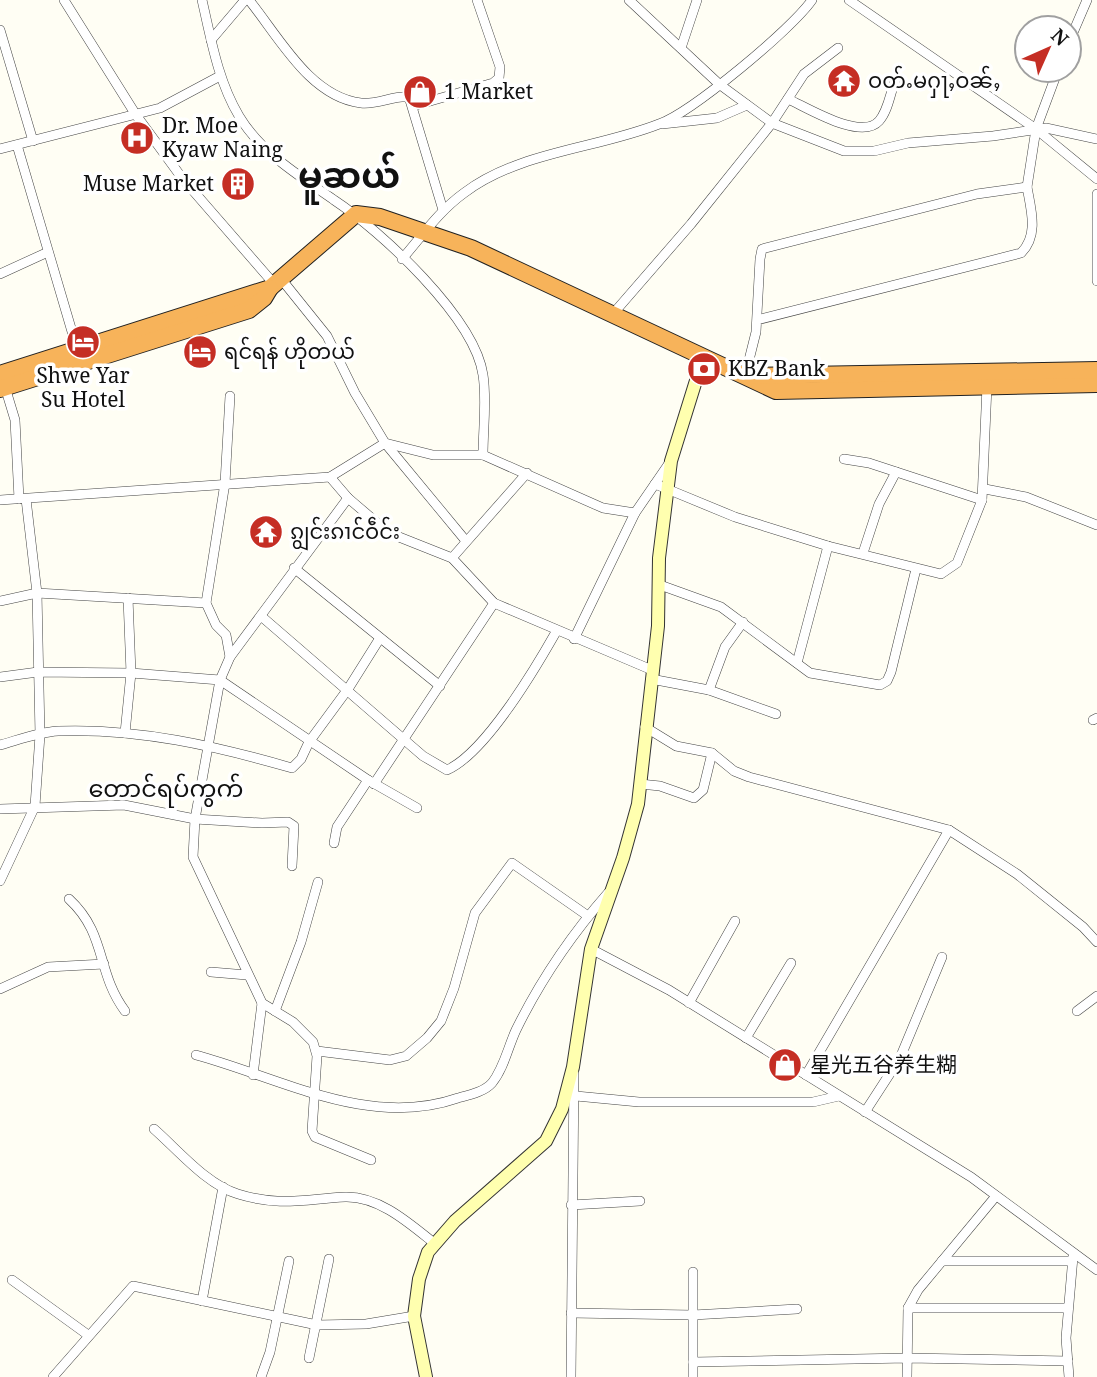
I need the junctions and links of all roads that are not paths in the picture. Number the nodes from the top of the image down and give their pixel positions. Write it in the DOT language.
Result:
graph roads {
  1 [pos="64,0"];
  2 [pos="202,0"];
  3 [pos="247,0"];
  4 [pos="477,0"];
  5 [pos="629,0"];
  6 [pos="697,0"];
  7 [pos="811,0"];
  8 [pos="849,0"];
  9 [pos="0,30"];
  10 [pos="211,40"];
  11 [pos="681,48"];
  12 [pos="838,48"];
  13 [pos="5,59"];
  14 [pos="220,76"];
  15 [pos="894,80"];
  16 [pos="719,84"];
  17 [pos="1053,84"];
  18 [pos="788,99"];
  19 [pos="747,105"];
  20 [pos="413,106"];
  21 [pos="136,115"];
  22 [pos="772,123"];
  23 [pos="662,124"];
  24 [pos="1036,129"];
  25 [pos="1097,139"];
  26 [pos="33,141"];
  27 [pos="17,145"];
  28 [pos="0,149"];
  29 [pos="1097,178"];
  30 [pos="1027,187"];
  31 [pos="1097,194"];
  32 [pos="443,210"];
  33 [pos="356,214"];
  34 [pos="426,232"];
  35 [pos="48,252"];
  36 [pos="402,259"];
  37 [pos="0,274"];
  38 [pos="1097,281"];
  39 [pos="276,285"];
  40 [pos="612,315"];
  41 [pos="757,320"];
  42 [pos="79,356"];
  43 [pos="703,358"];
  44 [pos="1097,370"];
  45 [pos="745,376"];
  46 [pos="987,380"];
  47 [pos="2,383"];
  48 [pos="1097,384"];
  49 [pos="230,396"];
  50 [pos="385,443"];
  51 [pos="483,455"];
  52 [pos="844,459"];
  53 [pos="671,461"];
  54 [pos="896,472"];
  55 [pos="527,473"];
  56 [pos="330,477"];
  57 [pos="225,484"];
  58 [pos="655,484"];
  59 [pos="985,489"];
  60 [pos="668,490"];
  61 [pos="348,498"];
  62 [pos="23,499"];
  63 [pos="0,500"];
  64 [pos="982,500"];
  65 [pos="635,513"];
  66 [pos="1097,525"];
  67 [pos="466,541"];
  68 [pos="828,546"];
  69 [pos="863,553"];
  70 [pos="452,558"];
  71 [pos="294,568"];
  72 [pos="916,569"];
  73 [pos="660,584"];
  74 [pos="37,593"];
  75 [pos="128,598"];
  76 [pos="0,601"];
  77 [pos="206,603"];
  78 [pos="494,603"];
  79 [pos="261,616"];
  80 [pos="743,622"];
  81 [pos="556,632"];
  82 [pos="380,638"];
  83 [pos="574,639"];
  84 [pos="230,657"];
  85 [pos="797,663"];
  86 [pos="38,672"];
  87 [pos="131,673"];
  88 [pos="652,674"];
  89 [pos="0,677"];
  90 [pos="220,680"];
  91 [pos="440,686"];
  92 [pos="348,689"];
  93 [pos="709,690"];
  94 [pos="776,714"];
  95 [pos="645,727"];
  96 [pos="125,733"];
  97 [pos="40,735"];
  98 [pos="404,739"];
  99 [pos="309,741"];
  100 [pos="0,745"];
  101 [pos="209,747"];
  102 [pos="712,753"];
  103 [pos="371,782"];
  104 [pos="640,784"];
  105 [pos="35,806"];
  106 [pos="417,808"];
  107 [pos="0,809"];
  108 [pos="195,819"];
  109 [pos="949,830"];
  110 [pos="334,844"];
  111 [pos="292,866"];
  112 [pos="0,881"];
  113 [pos="318,882"];
  114 [pos="613,887"];
  115 [pos="69,899"];
  116 [pos="588,916"];
  117 [pos="735,921"];
  118 [pos="1097,942"];
  119 [pos="591,949"];
  120 [pos="942,957"];
  121 [pos="791,963"];
  122 [pos="104,964"];
  123 [pos="211,972"];
  124 [pos="247,975"];
  125 [pos="0,989"];
  126 [pos="1097,996"];
  127 [pos="262,1003"];
  128 [pos="689,1003"];
  129 [pos="125,1010"];
  130 [pos="1077,1011"];
  131 [pos="275,1012"];
  132 [pos="746,1038"];
  133 [pos="317,1051"];
  134 [pos="196,1055"];
  135 [pos="573,1067"];
  136 [pos="253,1075"];
  137 [pos="806,1075"];
  138 [pos="312,1091"];
  139 [pos="576,1096"];
  140 [pos="838,1096"];
  141 [pos="865,1112"];
  142 [pos="153,1129"];
  143 [pos="371,1160"];
  144 [pos="223,1187"];
  145 [pos="996,1196"];
  146 [pos="639,1201"];
  147 [pos="571,1205"];
  148 [pos="434,1243"];
  149 [pos="1073,1258"];
  150 [pos="329,1259"];
  151 [pos="289,1261"];
  152 [pos="942,1261"];
  153 [pos="1097,1270"];
  154 [pos="693,1272"];
  155 [pos="12,1280"];
  156 [pos="202,1301"];
  157 [pos="908,1308"];
  158 [pos="1068,1308"];
  159 [pos="797,1309"];
  160 [pos="571,1313"];
  161 [pos="693,1315"];
  162 [pos="414,1316"];
  163 [pos="278,1317"];
  164 [pos="317,1325"];
  165 [pos="88,1335"];
  166 [pos="309,1358"];
  167 [pos="908,1358"];
  168 [pos="1068,1361"];
  169 [pos="693,1362"];
  170 [pos="52,1377"];
  171 [pos="261,1377"];
  172 [pos="426,1377"];
  173 [pos="572,1377"];
  174 [pos="693,1377"];
  175 [pos="907,1377"];
  176 [pos="1069,1377"];
  1 -- 21 [label="street"];
  2 -- 10 [label="street"];
  3 -- 10 [label="street"];
  3 -- 20 [label="street"];
  4 -- 20 [label="street"];
  5 -- 11 [label="street"];
  6 -- 11 [label="street"];
  7 -- 16 [label="street"];
  8 -- 24 [label="street"];
  9 -- 13 [label="street"];
  10 -- 14 [label="street"];
  11 -- 16 [label="street"];
  12 -- 18 [label="street"];
  13 -- 26 [label="street"];
  14 -- 21 [label="street"];
  14 -- 33 [label="street"];
  15 -- 18 [label="street"];
  16 -- 19 [label="street"];
  16 -- 23 [label="street"];
  17 -- 24 [label="street"];
  18 -- 22 [label="street"];
  19 -- 22 [label="street"];
  19 -- 23 [label="street"];
  20 -- 32 [label="street"];
  21 -- 26 [label="street"];
  21 -- 39 [label="street"];
  22 -- 24 [label="street"];
  22 -- 40 [label="street"];
  23 -- 32 [label="street"];
  24 -- 25 [label="street"];
  24 -- 29 [label="street"];
  24 -- 30 [label="street"];
  26 -- 27 [label="street"];
  27 -- 28 [label="street"];
  27 -- 35 [label="street"];
  30 -- 41 [label="street"];
  30 -- 41 [label="street"];
  31 -- 38 [label="street"];
  32 -- 34 [label="street"];
  33 -- 34 [label="highway"];
  33 -- 36 [label="street"];
  33 -- 39 [label="highway"];
  34 -- 36 [label="street"];
  34 -- 40 [label="highway"];
  35 -- 37 [label="street"];
  35 -- 42 [label="street"];
  36 -- 51 [label="street"];
  39 -- 42 [label="highway"];
  39 -- 50 [label="street"];
  40 -- 43 [label="highway"];
  41 -- 45 [label="street"];
  42 -- 47 [label="highway"];
  43 -- 45 [label="highway"];
  43 -- 53 [label="street"];
  44 -- 46 [label="highway"];
  45 -- 46 [label="highway"];
  46 -- 48 [label="highway"];
  46 -- 59 [label="street"];
  47 -- 62 [label="street"];
  49 -- 57 [label="street"];
  50 -- 51 [label="street"];
  50 -- 56 [label="street"];
  50 -- 67 [label="street"];
  51 -- 55 [label="street"];
  52 -- 54 [label="street"];
  53 -- 58 [label="street"];
  53 -- 60 [label="street"];
  54 -- 64 [label="street"];
  54 -- 69 [label="street"];
  55 -- 65 [label="street"];
  55 -- 67 [label="street"];
  56 -- 57 [label="street"];
  56 -- 61 [label="street"];
  57 -- 62 [label="street"];
  57 -- 77 [label="street"];
  58 -- 60 [label="street"];
  58 -- 65 [label="street"];
  59 -- 64 [label="street"];
  59 -- 66 [label="street"];
  60 -- 68 [label="street"];
  60 -- 73 [label="street"];
  61 -- 70 [label="street"];
  61 -- 71 [label="street"];
  62 -- 63 [label="street"];
  62 -- 74 [label="street"];
  64 -- 72 [label="street"];
  65 -- 83 [label="street"];
  67 -- 70 [label="street"];
  68 -- 69 [label="street"];
  68 -- 85 [label="street"];
  69 -- 72 [label="street"];
  70 -- 78 [label="street"];
  71 -- 79 [label="street"];
  71 -- 82 [label="street"];
  72 -- 85 [label="street"];
  73 -- 80 [label="street"];
  73 -- 88 [label="street"];
  74 -- 75 [label="street"];
  74 -- 76 [label="street"];
  74 -- 86 [label="street"];
  75 -- 77 [label="street"];
  75 -- 87 [label="street"];
  77 -- 84 [label="street"];
  78 -- 81 [label="street"];
  78 -- 91 [label="street"];
  79 -- 84 [label="street"];
  79 -- 92 [label="street"];
  80 -- 85 [label="street"];
  80 -- 93 [label="street"];
  81 -- 83 [label="street"];
  81 -- 98 [label="street"];
  82 -- 91 [label="street"];
  82 -- 92 [label="street"];
  83 -- 88 [label="street"];
  84 -- 90 [label="street"];
  86 -- 87 [label="street"];
  86 -- 89 [label="street"];
  86 -- 97 [label="street"];
  87 -- 90 [label="street"];
  87 -- 96 [label="street"];
  88 -- 93 [label="street"];
  88 -- 95 [label="street"];
  90 -- 99 [label="street"];
  90 -- 101 [label="street"];
  91 -- 98 [label="street"];
  92 -- 98 [label="street"];
  92 -- 99 [label="street"];
  93 -- 94 [label="street"];
  95 -- 102 [label="street"];
  95 -- 104 [label="street"];
  96 -- 97 [label="street"];
  96 -- 101 [label="street"];
  97 -- 100 [label="street"];
  97 -- 105 [label="street"];
  98 -- 103 [label="street"];
  99 -- 101 [label="street"];
  99 -- 103 [label="street"];
  101 -- 108 [label="street"];
  102 -- 104 [label="street"];
  102 -- 109 [label="street"];
  103 -- 106 [label="street"];
  103 -- 110 [label="street"];
  104 -- 114 [label="street"];
  105 -- 107 [label="street"];
  105 -- 108 [label="street"];
  105 -- 112 [label="street"];
  108 -- 111 [label="street"];
  108 -- 124 [label="street"];
  109 -- 118 [label="street"];
  109 -- 137 [label="street"];
  113 -- 131 [label="street"];
  114 -- 116 [label="street"];
  114 -- 119 [label="street"];
  115 -- 122 [label="street"];
  116 -- 133 [label="street"];
  116 -- 138 [label="street"];
  117 -- 128 [label="street"];
  119 -- 128 [label="street"];
  119 -- 135 [label="street"];
  120 -- 141 [label="street"];
  121 -- 132 [label="street"];
  122 -- 125 [label="street"];
  122 -- 129 [label="street"];
  123 -- 124 [label="street"];
  124 -- 127 [label="street"];
  126 -- 130 [label="street"];
  127 -- 131 [label="street"];
  127 -- 136 [label="street"];
  128 -- 132 [label="street"];
  131 -- 133 [label="street"];
  132 -- 137 [label="street"];
  133 -- 138 [label="street"];
  134 -- 136 [label="street"];
  135 -- 139 [label="street"];
  135 -- 148 [label="street"];
  136 -- 138 [label="street"];
  137 -- 140 [label="street"];
  138 -- 143 [label="street"];
  139 -- 140 [label="street"];
  139 -- 147 [label="street"];
  140 -- 141 [label="street"];
  141 -- 145 [label="street"];
  142 -- 144 [label="street"];
  144 -- 148 [label="street"];
  144 -- 156 [label="street"];
  145 -- 149 [label="street"];
  145 -- 152 [label="street"];
  146 -- 147 [label="street"];
  147 -- 160 [label="street"];
  148 -- 162 [label="street"];
  149 -- 152 [label="street"];
  149 -- 153 [label="street"];
  149 -- 158 [label="street"];
  150 -- 164 [label="street"];
  151 -- 163 [label="street"];
  152 -- 157 [label="street"];
  154 -- 161 [label="street"];
  155 -- 165 [label="street"];
  156 -- 163 [label="street"];
  156 -- 165 [label="street"];
  157 -- 158 [label="street"];
  157 -- 167 [label="street"];
  158 -- 168 [label="street"];
  159 -- 161 [label="street"];
  160 -- 161 [label="street"];
  160 -- 173 [label="street"];
  161 -- 169 [label="street"];
  162 -- 164 [label="street"];
  162 -- 172 [label="street"];
  163 -- 164 [label="street"];
  163 -- 171 [label="street"];
  164 -- 166 [label="street"];
  165 -- 170 [label="street"];
  167 -- 168 [label="street"];
  167 -- 169 [label="street"];
  167 -- 175 [label="street"];
  168 -- 176 [label="street"];
  169 -- 174 [label="street"];
}
